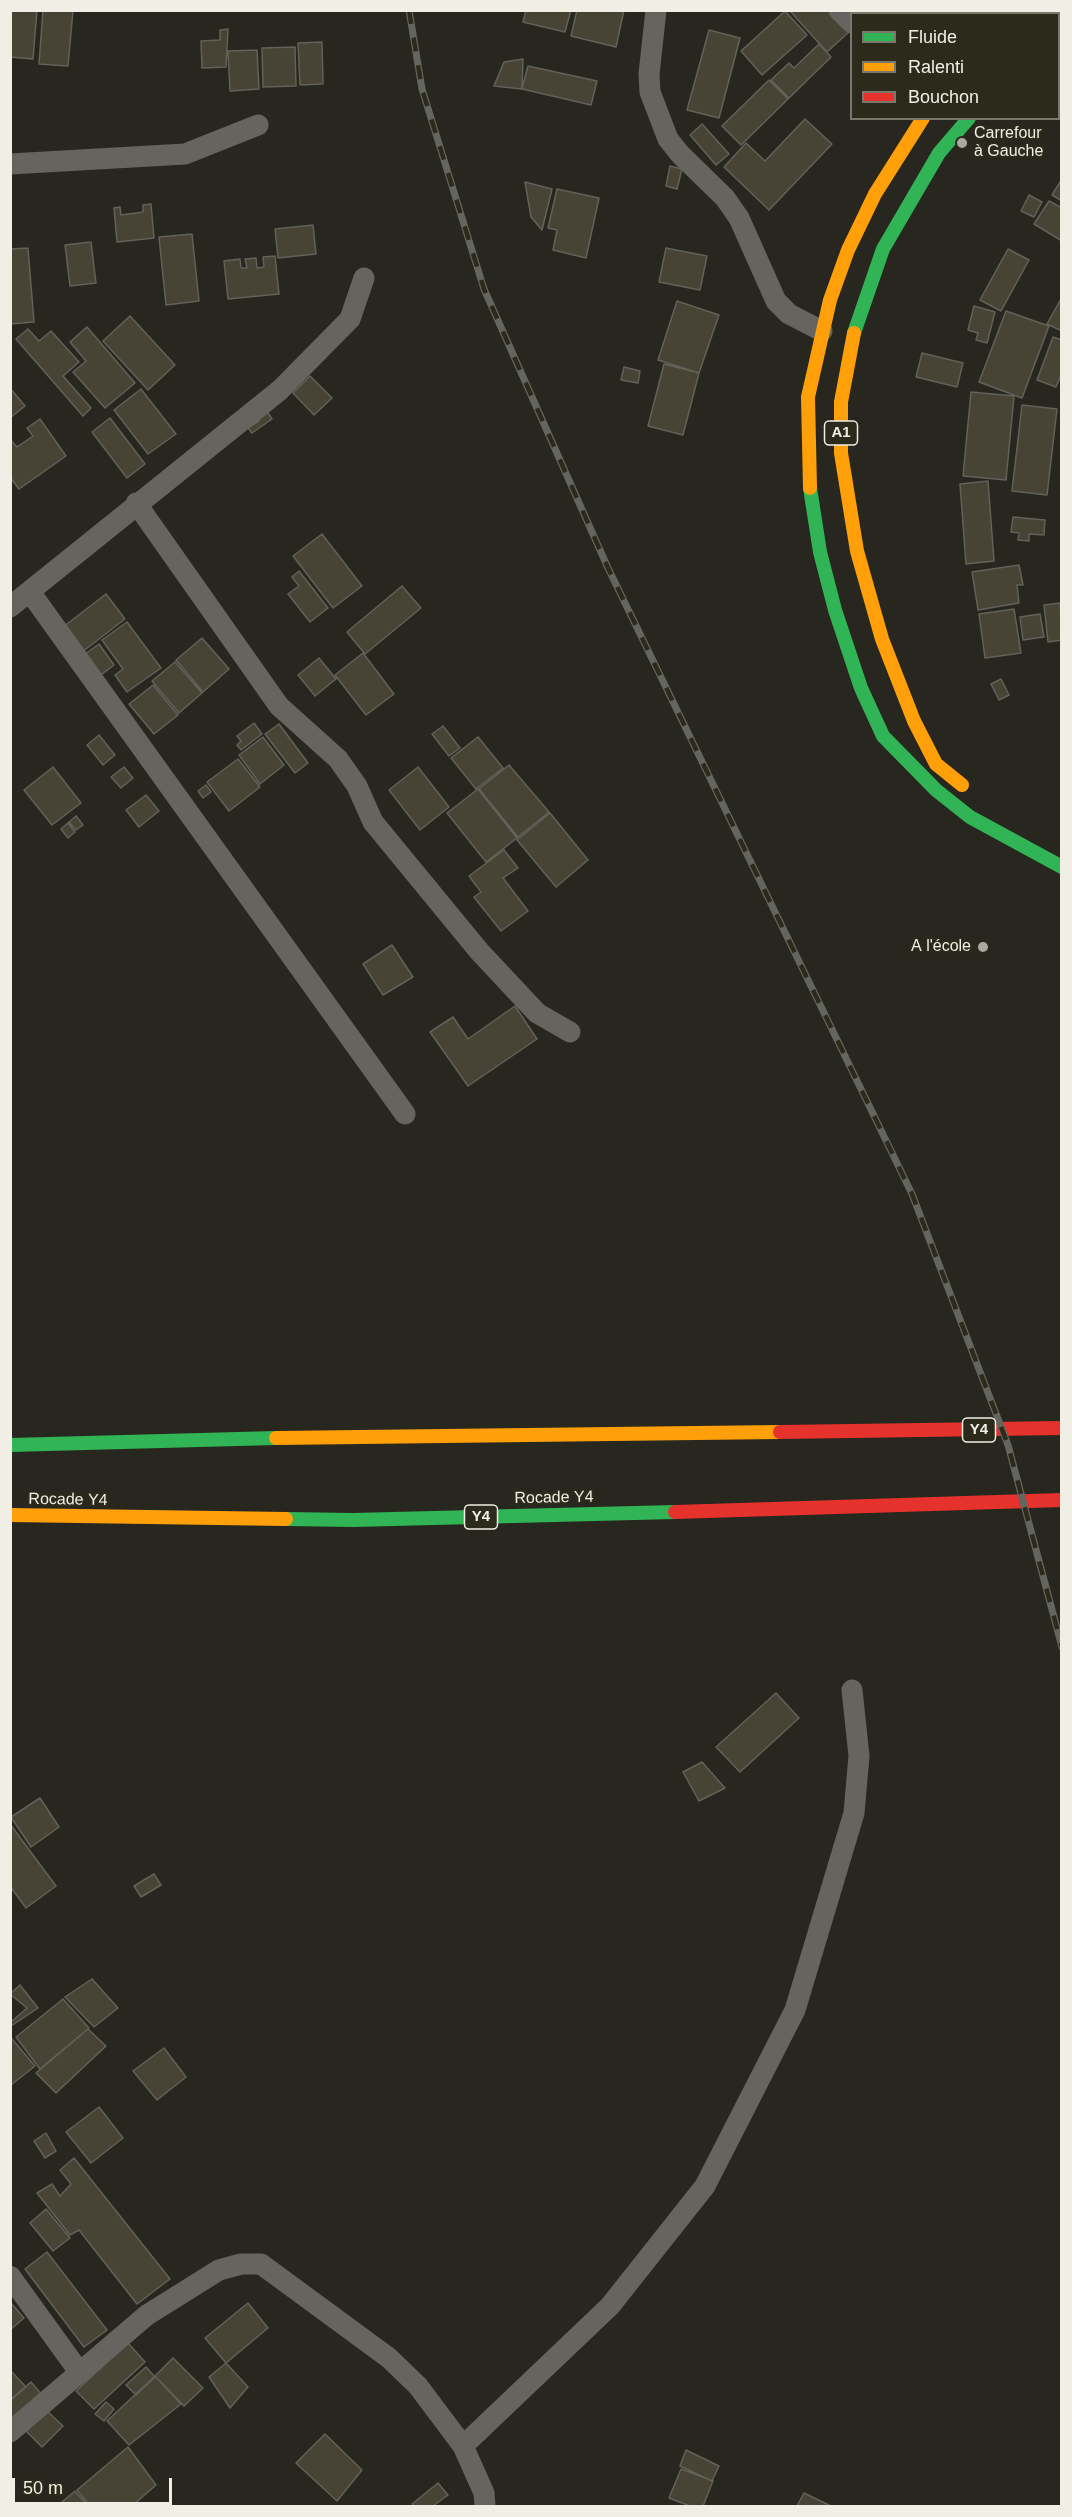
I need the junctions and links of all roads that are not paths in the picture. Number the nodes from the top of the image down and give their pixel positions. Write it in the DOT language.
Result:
graph roads {
  1 [pos="656,10"];
  2 [pos="839,10"];
  3 [pos="850,21"];
  4 [pos="922,120"];
  5 [pos="962,121"];
  6 [pos="258,125"];
  7 [pos="10,164"];
  8 [pos="364,278"];
  9 [pos="822,331"];
  10 [pos="136,503"];
  11 [pos="30,592"];
  12 [pos="10,607"];
  13 [pos="975,796"];
  14 [pos="1062,867"];
  15 [pos="570,1032"];
  16 [pos="405,1114"];
  17 [pos="1062,1428"];
  18 [pos="10,1444"];
  19 [pos="1062,1500"];
  20 [pos="10,1515"];
  21 [pos="852,1690"];
  22 [pos="10,2276"];
  23 [pos="80,2373"];
  24 [pos="10,2432"];
  25 [pos="463,2446"];
  26 [pos="485,2506"];
  1 -- 9 [label="street"];
  2 -- 3 [label="street"];
  4 -- 9 [label="main road, A1"];
  5 -- 13 [label="main road, A1"];
  6 -- 7 [label="street"];
  8 -- 10 [label="street"];
  9 -- 14 [label="main road, A1"];
  10 -- 11 [label="street"];
  10 -- 15 [label="street"];
  11 -- 12 [label="street"];
  11 -- 16 [label="street"];
  17 -- 18 [label="main road, Y4"];
  19 -- 20 [label="main road, Rocade Y4 / Y4"];
  21 -- 25 [label="street"];
  22 -- 23 [label="street"];
  23 -- 24 [label="street"];
  23 -- 25 [label="street"];
  25 -- 26 [label="street"];
}
